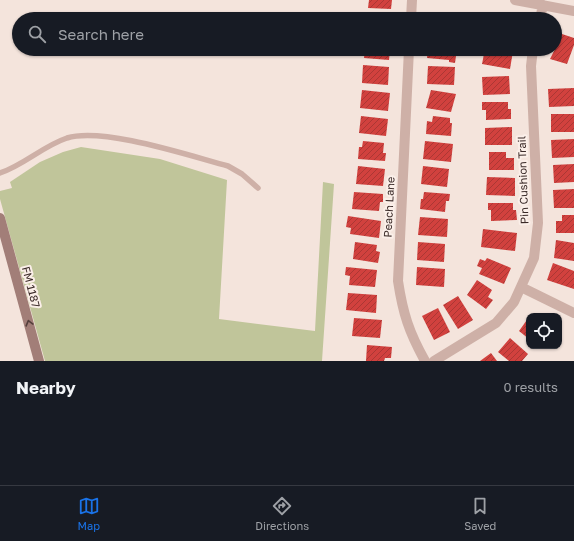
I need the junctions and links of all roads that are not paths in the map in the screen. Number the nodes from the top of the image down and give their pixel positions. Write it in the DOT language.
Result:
graph roads {
  1 [pos="412,0"];
  2 [pos="515,0"];
  3 [pos="543,5"];
  4 [pos="574,11"];
  5 [pos="411,12"];
  6 [pos="542,12"];
  7 [pos="409,56"];
  8 [pos="532,56"];
  9 [pos="0,173"];
  10 [pos="258,188"];
  11 [pos="0,218"];
  12 [pos="522,287"];
  13 [pos="574,313"];
  14 [pos="39,361"];
  15 [pos="425,361"];
  16 [pos="434,361"];
  1 -- 5 [label="street"];
  2 -- 3 [label="street"];
  3 -- 4 [label="street"];
  3 -- 6 [label="street"];
  7 -- 15 [label="street, Peach Lane"];
  8 -- 12 [label="street, Pin Cushion Trail"];
  9 -- 10 [label="lane"];
  14 -- 11 [label="main road, FM 1187 / FM 1187, one-way"];
  12 -- 13 [label="street"];
  12 -- 16 [label="street, Pin Cushion Trail"];
}
